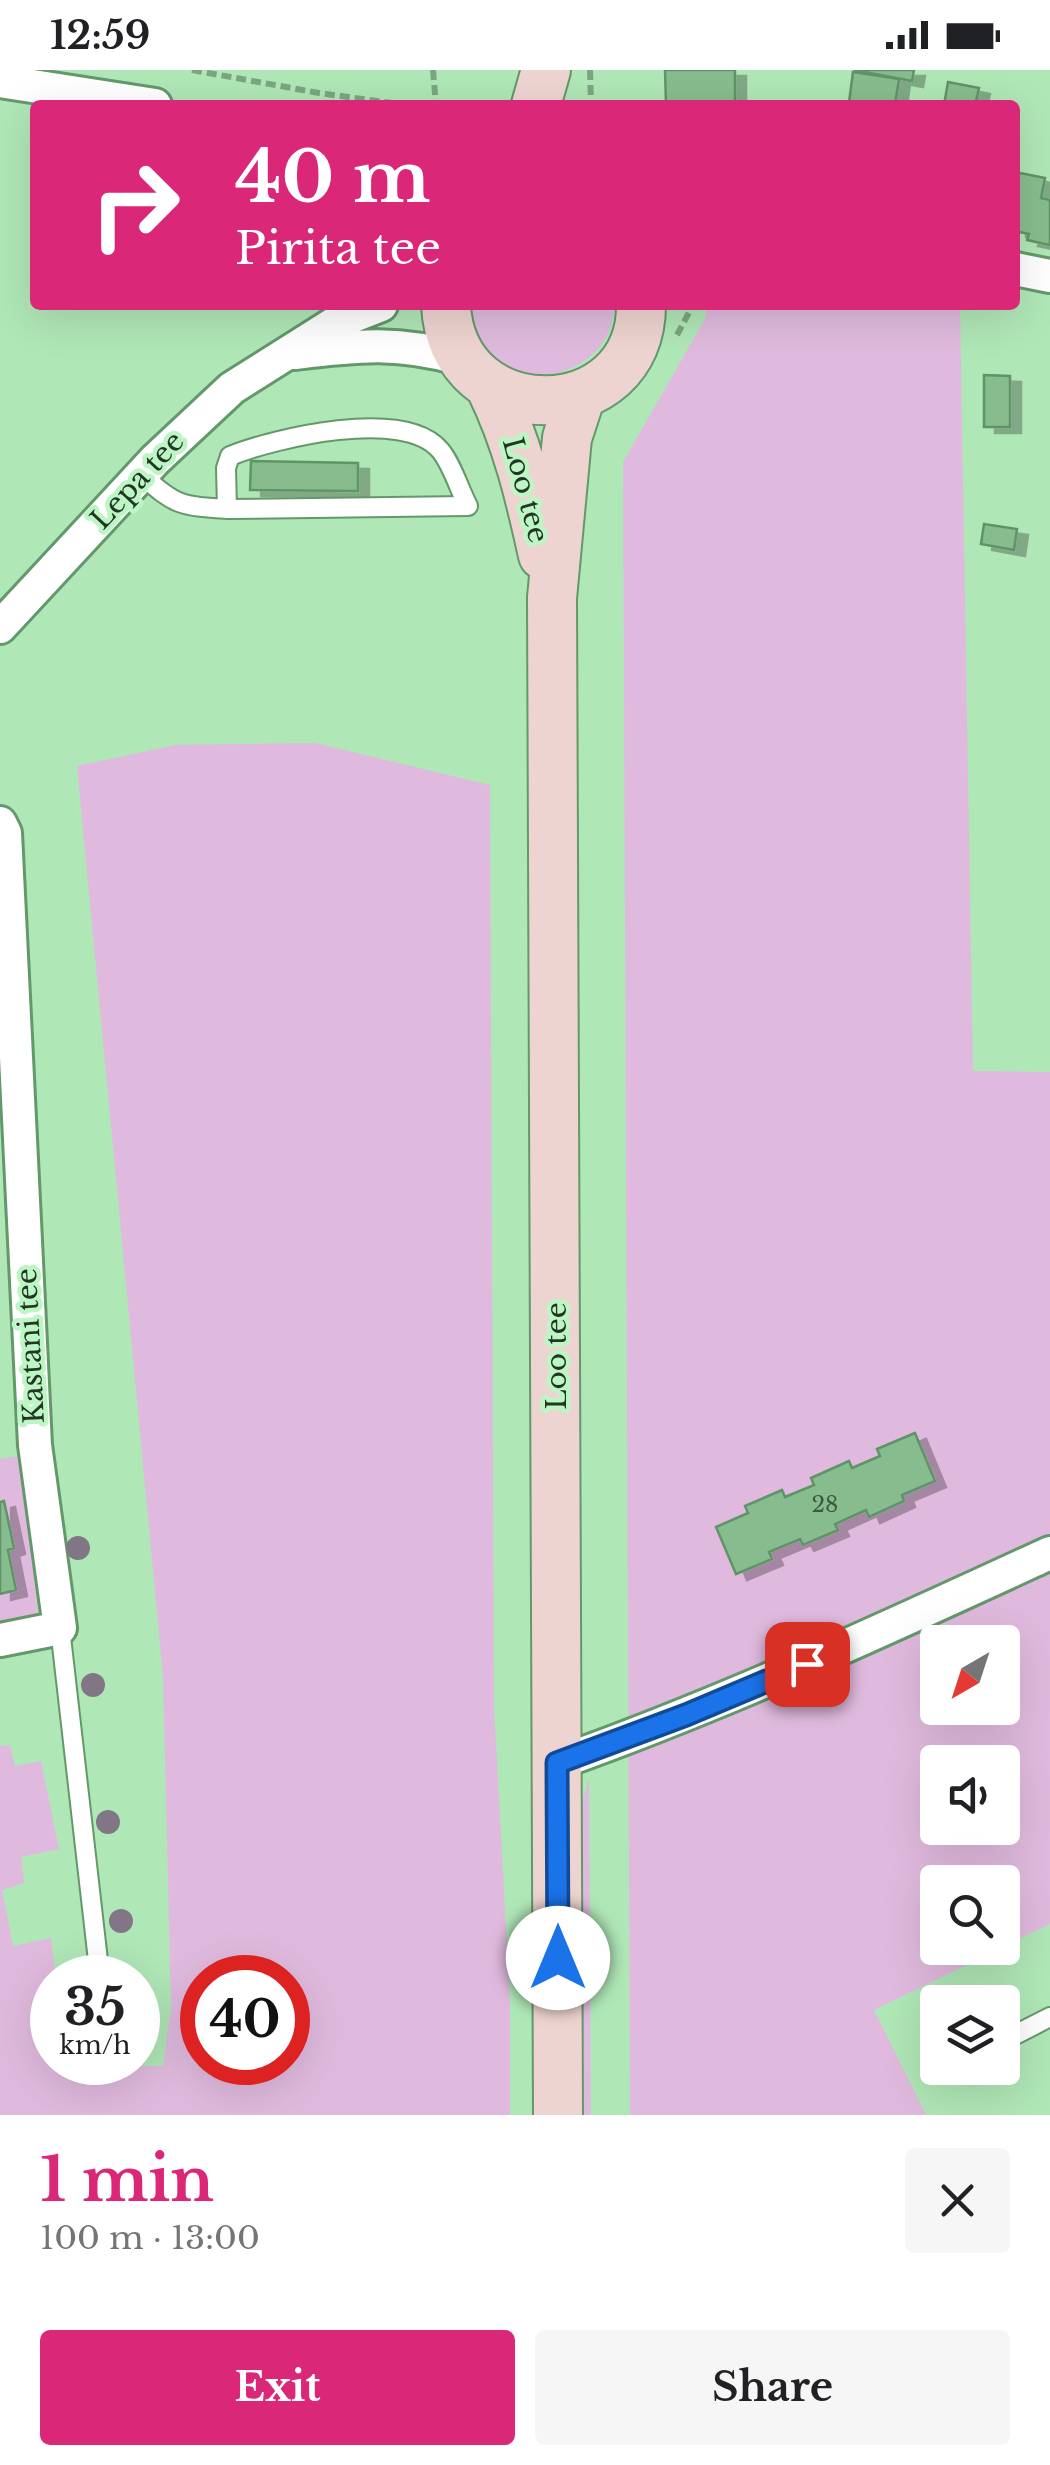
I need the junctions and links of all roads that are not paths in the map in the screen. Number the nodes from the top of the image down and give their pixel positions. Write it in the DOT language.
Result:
graph roads {
  1 [pos="0,81"];
  2 [pos="124,100"];
  3 [pos="1020,270"];
  4 [pos="1050,276"];
  5 [pos="368,310"];
  6 [pos="447,310"];
  7 [pos="651,316"];
  8 [pos="291,353"];
  9 [pos="476,372"];
  10 [pos="581,395"];
  11 [pos="142,475"];
  12 [pos="227,509"];
  13 [pos="552,598"];
  14 [pos="0,627"];
  15 [pos="0,823"];
  16 [pos="1050,1553"];
  17 [pos="60,1628"];
  18 [pos="0,1640"];
  19 [pos="557,1763"];
  20 [pos="97,1955"];
  21 [pos="1050,2017"];
  22 [pos="1020,2032"];
  23 [pos="558,2115"];
  1 -- 2 [label="street"];
  3 -- 4 [label="street"];
  5 -- 8 [label="street, Lepa tee"];
  6 -- 9 [label="street, Loo tee"];
  7 -- 10 [label="street"];
  8 -- 9 [label="street, Lepa tee"];
  8 -- 11 [label="street, Lepa tee"];
  9 -- 10 [label="street"];
  9 -- 13 [label="street, Loo tee"];
  10 -- 13 [label="street, Loo tee"];
  11 -- 12 [label="lane"];
  11 -- 14 [label="street, Lepa tee"];
  12 -- 12 [label="lane"];
  13 -- 19 [label="street, Loo tee"];
  15 -- 17 [label="street, Kastani tee"];
  16 -- 19 [label="street"];
  17 -- 18 [label="street"];
  17 -- 20 [label="lane"];
  19 -- 23 [label="street, Loo tee"];
  21 -- 22 [label="lane"];
}
